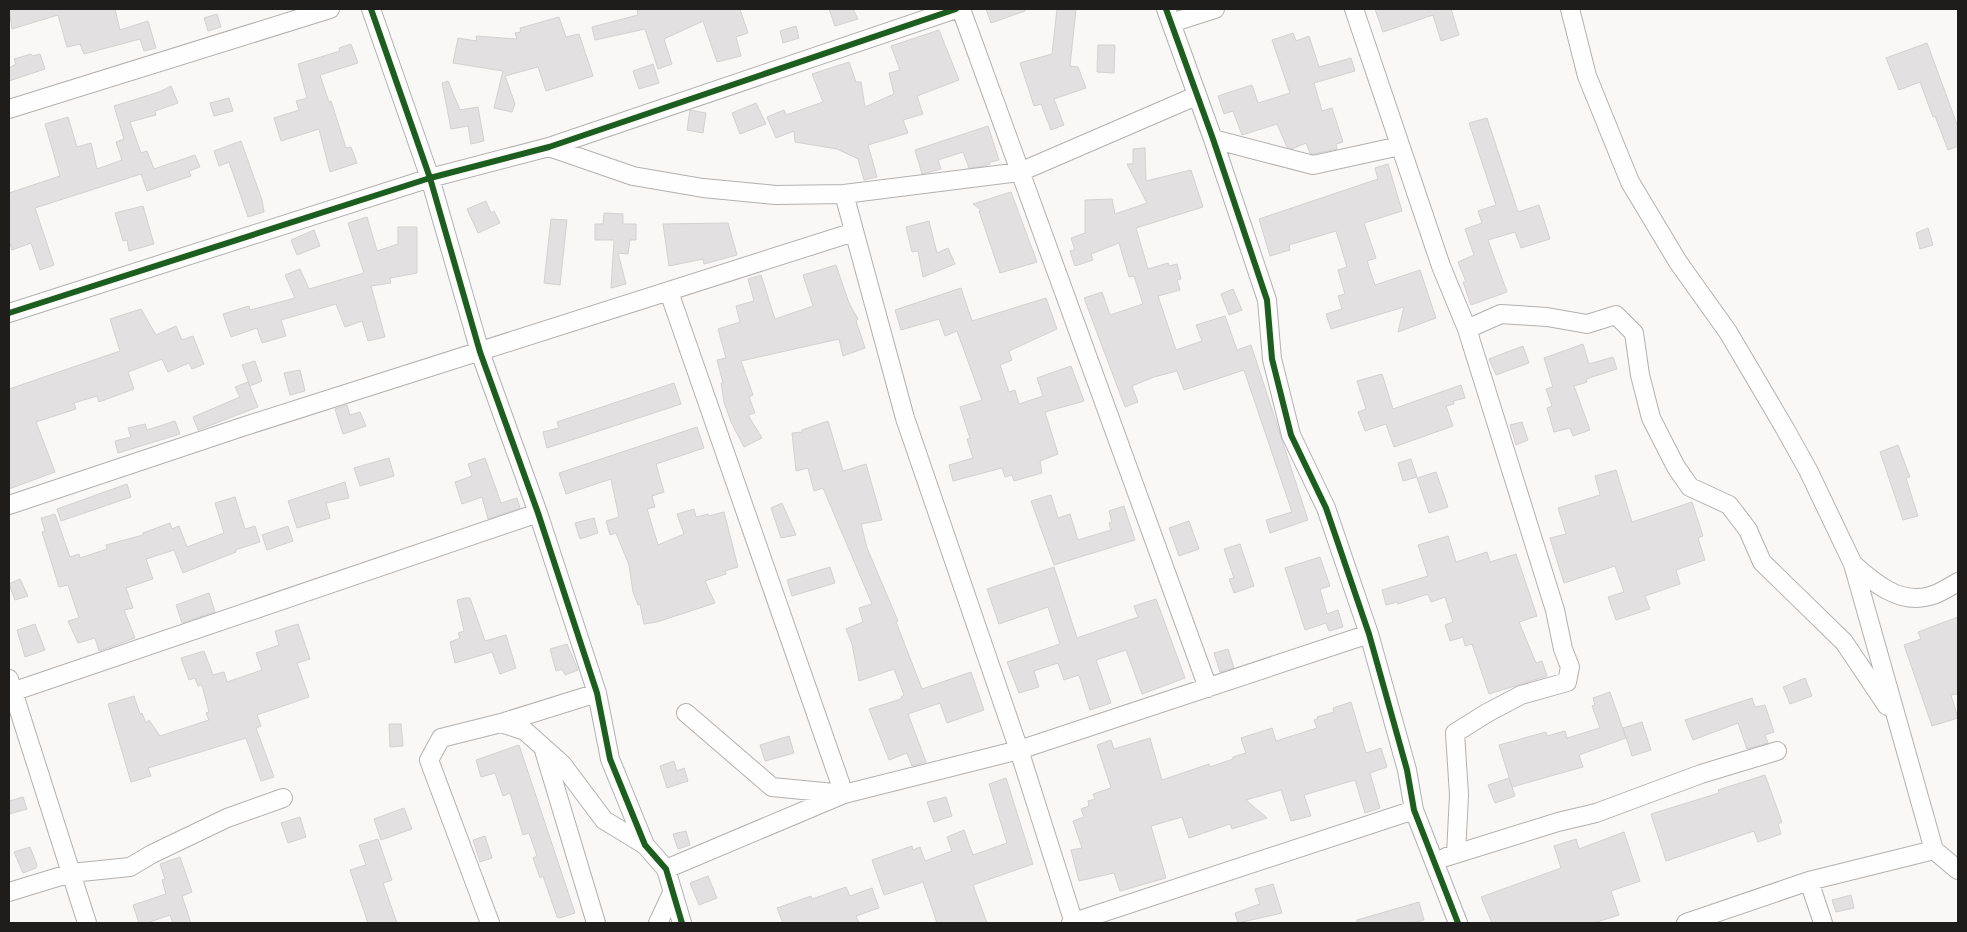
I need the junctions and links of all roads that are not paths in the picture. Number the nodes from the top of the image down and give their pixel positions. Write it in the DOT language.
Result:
graph roads {
  1 [pos="330,9"];
  2 [pos="371,9"];
  3 [pos="956,9"];
  4 [pos="961,9"];
  5 [pos="1215,9"];
  6 [pos="1354,9"];
  7 [pos="1570,9"];
  8 [pos="1169,16"];
  9 [pos="1196,96"];
  10 [pos="9,109"];
  11 [pos="1213,139"];
  12 [pos="1400,146"];
  13 [pos="549,147"];
  14 [pos="1020,172"];
  15 [pos="430,178"];
  16 [pos="844,194"];
  17 [pos="854,232"];
  18 [pos="669,292"];
  19 [pos="9,313"];
  20 [pos="1467,329"];
  21 [pos="480,352"];
  22 [pos="9,505"];
  23 [pos="538,513"];
  24 [pos="1853,564"];
  25 [pos="1958,582"];
  26 [pos="1369,634"];
  27 [pos="10,688"];
  28 [pos="1208,688"];
  29 [pos="597,693"];
  30 [pos="686,713"];
  31 [pos="1896,720"];
  32 [pos="501,723"];
  33 [pos="543,746"];
  34 [pos="1019,750"];
  35 [pos="1777,751"];
  36 [pos="844,794"];
  37 [pos="283,798"];
  38 [pos="1414,810"];
  39 [pos="645,845"];
  40 [pos="1934,850"];
  41 [pos="1456,854"];
  42 [pos="1434,860"];
  43 [pos="666,870"];
  44 [pos="1958,870"];
  45 [pos="71,873"];
  46 [pos="1809,881"];
  47 [pos="9,892"];
  48 [pos="672,893"];
  49 [pos="88,923"];
  50 [pos="490,923"];
  51 [pos="596,923"];
  52 [pos="658,923"];
  53 [pos="682,923"];
  54 [pos="1073,923"];
  55 [pos="1458,923"];
  56 [pos="1686,923"];
  57 [pos="1823,923"];
  1 -- 10 [label="street"];
  2 -- 15 [label="street"];
  3 -- 13 [label="street"];
  4 -- 14 [label="street"];
  5 -- 8 [label="street"];
  6 -- 12 [label="street"];
  7 -- 24 [label="street"];
  8 -- 9 [label="street"];
  9 -- 11 [label="street"];
  9 -- 14 [label="street"];
  11 -- 12 [label="street"];
  11 -- 26 [label="street"];
  12 -- 20 [label="street"];
  13 -- 15 [label="street"];
  13 -- 16 [label="street"];
  14 -- 16 [label="street"];
  14 -- 28 [label="street"];
  15 -- 19 [label="street"];
  15 -- 21 [label="street"];
  16 -- 17 [label="street"];
  17 -- 18 [label="street"];
  17 -- 34 [label="street"];
  18 -- 21 [label="street"];
  18 -- 36 [label="street"];
  20 -- 31 [label="street"];
  20 -- 41 [label="street"];
  21 -- 22 [label="street"];
  21 -- 23 [label="street"];
  23 -- 27 [label="street"];
  23 -- 29 [label="street"];
  24 -- 25 [label="street"];
  24 -- 31 [label="street"];
  26 -- 28 [label="street"];
  26 -- 38 [label="street"];
  27 -- 45 [label="street"];
  28 -- 34 [label="street"];
  29 -- 32 [label="street"];
  29 -- 39 [label="street"];
  30 -- 36 [label="street"];
  31 -- 40 [label="street"];
  32 -- 33 [label="street"];
  32 -- 50 [label="street"];
  33 -- 39 [label="street"];
  33 -- 51 [label="street"];
  34 -- 36 [label="street"];
  34 -- 54 [label="street"];
  35 -- 41 [label="street"];
  36 -- 43 [label="street"];
  37 -- 45 [label="street"];
  38 -- 42 [label="street"];
  38 -- 54 [label="street"];
  39 -- 43 [label="street"];
  40 -- 44 [label="street"];
  40 -- 46 [label="street"];
  41 -- 42 [label="street"];
  42 -- 55 [label="street"];
  43 -- 48 [label="street"];
  45 -- 47 [label="street"];
  45 -- 49 [label="street"];
  46 -- 56 [label="street"];
  46 -- 57 [label="street"];
  48 -- 52 [label="street"];
  48 -- 53 [label="street"];
}
